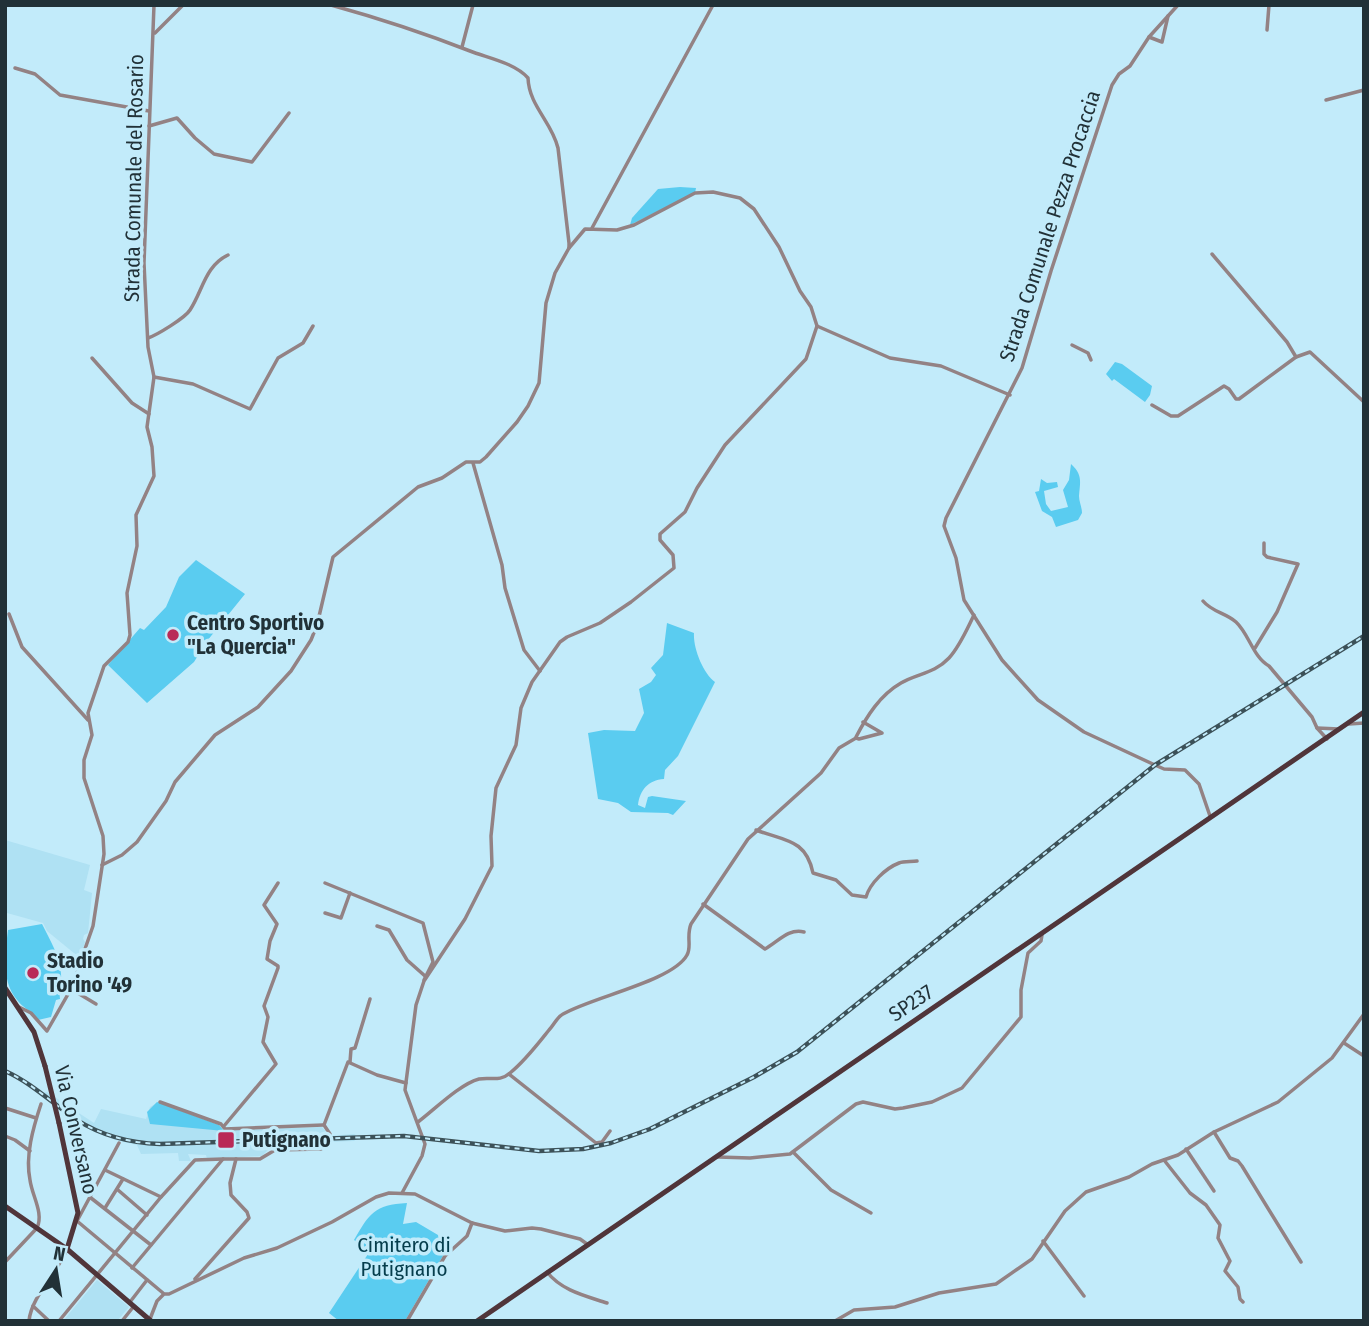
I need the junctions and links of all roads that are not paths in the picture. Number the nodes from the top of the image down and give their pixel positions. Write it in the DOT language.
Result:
graph roads {
  1 [pos="154,5"];
  2 [pos="183,5"];
  3 [pos="331,5"];
  4 [pos="473,5"];
  5 [pos="713,5"];
  6 [pos="1178,5"];
  7 [pos="1269,5"];
  8 [pos="1168,14"];
  9 [pos="1267,30"];
  10 [pos="153,34"];
  11 [pos="1149,37"];
  12 [pos="462,47"];
  13 [pos="15,68"];
  14 [pos="1364,90"];
  15 [pos="1326,100"];
  16 [pos="150,111"];
  17 [pos="289,113"];
  18 [pos="149,126"];
  19 [pos="592,228"];
  20 [pos="569,248"];
  21 [pos="1212,254"];
  22 [pos="228,255"];
  23 [pos="313,326"];
  24 [pos="817,326"];
  25 [pos="148,338"];
  26 [pos="1072,345"];
  27 [pos="1296,357"];
  28 [pos="92,358"];
  29 [pos="1091,360"];
  30 [pos="154,377"];
  31 [pos="1010,395"];
  32 [pos="1208,397"];
  33 [pos="1364,402"];
  34 [pos="1211,403"];
  35 [pos="1152,405"];
  36 [pos="149,414"];
  37 [pos="473,463"];
  38 [pos="1264,543"];
  39 [pos="1203,601"];
  40 [pos="9,614"];
  41 [pos="974,615"];
  42 [pos="1255,648"];
  43 [pos="540,671"];
  44 [pos="1363,717"];
  45 [pos="89,722"];
  46 [pos="863,722"];
  47 [pos="1344,727"];
  48 [pos="1317,728"];
  49 [pos="856,738"];
  50 [pos="1327,739"];
  51 [pos="1211,818"];
  52 [pos="756,830"];
  53 [pos="917,861"];
  54 [pos="103,865"];
  55 [pos="278,883"];
  56 [pos="325,883"];
  57 [pos="350,893"];
  58 [pos="703,904"];
  59 [pos="325,913"];
  60 [pos="377,926"];
  61 [pos="804,932"];
  62 [pos="1042,933"];
  63 [pos="424,978"];
  64 [pos="5,988"];
  65 [pos="71,989"];
  66 [pos="370,999"];
  67 [pos="96,1004"];
  68 [pos="19,1007"];
  69 [pos="1364,1014"];
  70 [pos="1344,1043"];
  71 [pos="1364,1056"];
  72 [pos="349,1062"];
  73 [pos="509,1074"];
  74 [pos="406,1083"];
  75 [pos="160,1102"];
  76 [pos="41,1104"];
  77 [pos="6,1110"];
  78 [pos="36,1118"];
  79 [pos="418,1122"];
  80 [pos="324,1125"];
  81 [pos="223,1126"];
  82 [pos="610,1131"];
  83 [pos="1214,1132"];
  84 [pos="5,1136"];
  85 [pos="119,1143"];
  86 [pos="1186,1149"];
  87 [pos="30,1151"];
  88 [pos="793,1152"];
  89 [pos="716,1156"];
  90 [pos="223,1159"];
  91 [pos="236,1159"];
  92 [pos="1164,1160"];
  93 [pos="105,1170"];
  94 [pos="123,1179"];
  95 [pos="118,1190"];
  96 [pos="1214,1191"];
  97 [pos="402,1193"];
  98 [pos="161,1197"];
  99 [pos="91,1198"];
  100 [pos="5,1206"];
  101 [pos="105,1208"];
  102 [pos="871,1213"];
  103 [pos="147,1215"];
  104 [pos="77,1221"];
  105 [pos="472,1223"];
  106 [pos="37,1228"];
  107 [pos="134,1231"];
  108 [pos="1043,1241"];
  109 [pos="587,1244"];
  110 [pos="151,1245"];
  111 [pos="67,1249"];
  112 [pos="116,1254"];
  113 [pos="6,1260"];
  114 [pos="1301,1262"];
  115 [pos="132,1268"];
  116 [pos="547,1272"];
  117 [pos="97,1275"];
  118 [pos="147,1280"];
  119 [pos="194,1281"];
  120 [pos="164,1294"];
  121 [pos="1084,1296"];
  122 [pos="1243,1302"];
  123 [pos="607,1303"];
  124 [pos="132,1304"];
  125 [pos="33,1306"];
  126 [pos="150,1320"];
  127 [pos="29,1321"];
  128 [pos="49,1321"];
  129 [pos="59,1321"];
  130 [pos="122,1321"];
  131 [pos="407,1321"];
  132 [pos="477,1321"];
  133 [pos="835,1321"];
  1 -- 10 [label="street, Strada Comunale del Rosario"];
  2 -- 10 [label="street"];
  3 -- 12 [label="street"];
  4 -- 12 [label="street"];
  5 -- 19 [label="street"];
  6 -- 8 [label="street, Strada Comunale Pezza Procaccia"];
  7 -- 9 [label="street"];
  8 -- 11 [label="street, Strada Comunale Pezza Procaccia"];
  8 -- 11 [label="street"];
  10 -- 16 [label="street, Strada Comunale del Rosario"];
  11 -- 31 [label="street, Strada Comunale Pezza Procaccia"];
  12 -- 20 [label="street"];
  13 -- 16 [label="street"];
  14 -- 15 [label="street"];
  16 -- 18 [label="street, Strada Comunale del Rosario"];
  17 -- 18 [label="street"];
  18 -- 25 [label="street, Strada Comunale del Rosario"];
  19 -- 20 [label="street"];
  19 -- 24 [label="street"];
  20 -- 37 [label="street"];
  21 -- 27 [label="street"];
  22 -- 25 [label="street"];
  23 -- 30 [label="street"];
  24 -- 31 [label="street"];
  24 -- 43 [label="street"];
  25 -- 30 [label="street, Strada Comunale del Rosario"];
  26 -- 29 [label="street"];
  27 -- 32 [label="street"];
  27 -- 33 [label="street"];
  28 -- 36 [label="street"];
  30 -- 36 [label="street, Strada Comunale del Rosario"];
  31 -- 41 [label="street, Strada Comunale Pezza Procaccia"];
  32 -- 34 [label="street"];
  32 -- 35 [label="street"];
  36 -- 45 [label="street, Strada Comunale del Rosario"];
  37 -- 43 [label="street"];
  37 -- 54 [label="street"];
  38 -- 42 [label="street"];
  39 -- 42 [label="street"];
  40 -- 45 [label="street"];
  41 -- 46 [label="street"];
  41 -- 51 [label="street, Strada Comunale Pezza Procaccia"];
  42 -- 48 [label="street"];
  43 -- 63 [label="street"];
  44 -- 47 [label="main road, SP237 / SP237"];
  45 -- 54 [label="street, Strada Comunale del Rosario"];
  46 -- 49 [label="street"];
  46 -- 49 [label="street"];
  47 -- 48 [label="street"];
  47 -- 50 [label="main road, SP237 / SP237"];
  48 -- 50 [label="street"];
  49 -- 52 [label="street"];
  50 -- 51 [label="main road, SP237 / SP237"];
  51 -- 62 [label="main road, SP237 / SP237"];
  52 -- 53 [label="street"];
  52 -- 58 [label="street"];
  54 -- 65 [label="street, Strada Comunale del Rosario"];
  55 -- 81 [label="street"];
  56 -- 57 [label="street"];
  57 -- 59 [label="street"];
  57 -- 63 [label="street"];
  58 -- 61 [label="street"];
  58 -- 73 [label="street"];
  60 -- 63 [label="street"];
  62 -- 88 [label="street"];
  62 -- 89 [label="main road, SP237 / SP237"];
  63 -- 74 [label="street"];
  64 -- 68 [label="main road"];
  65 -- 67 [label="street"];
  65 -- 68 [label="street, Strada Comunale del Rosario"];
  66 -- 72 [label="street"];
  68 -- 104 [label="main road, Via Conversano, bridge"];
  69 -- 70 [label="street"];
  70 -- 71 [label="street"];
  70 -- 83 [label="street"];
  72 -- 74 [label="street"];
  72 -- 80 [label="street"];
  73 -- 79 [label="street"];
  73 -- 82 [label="street"];
  74 -- 79 [label="street"];
  75 -- 81 [label="street"];
  76 -- 78 [label="street"];
  77 -- 78 [label="street"];
  78 -- 87 [label="street"];
  79 -- 97 [label="street"];
  80 -- 81 [label="street"];
  80 -- 91 [label="street"];
  83 -- 86 [label="street"];
  83 -- 114 [label="street"];
  84 -- 87 [label="street"];
  85 -- 93 [label="street"];
  86 -- 92 [label="street"];
  86 -- 96 [label="street"];
  87 -- 106 [label="street"];
  88 -- 89 [label="street"];
  88 -- 102 [label="street"];
  89 -- 109 [label="main road, SP237 / SP237"];
  90 -- 91 [label="street"];
  90 -- 98 [label="street"];
  90 -- 110 [label="street"];
  91 -- 119 [label="street"];
  92 -- 108 [label="street"];
  92 -- 122 [label="street"];
  93 -- 94 [label="street"];
  93 -- 99 [label="street"];
  94 -- 95 [label="street"];
  94 -- 98 [label="street"];
  95 -- 101 [label="street"];
  95 -- 103 [label="street"];
  97 -- 105 [label="street"];
  97 -- 119 [label="street"];
  98 -- 103 [label="street"];
  99 -- 101 [label="street"];
  99 -- 104 [label="street"];
  100 -- 106 [label="main road"];
  101 -- 107 [label="street"];
  103 -- 107 [label="street"];
  104 -- 111 [label="main road, Via Conversano"];
  104 -- 112 [label="street"];
  105 -- 109 [label="street"];
  105 -- 131 [label="street"];
  106 -- 111 [label="main road"];
  106 -- 113 [label="street"];
  107 -- 110 [label="street"];
  107 -- 112 [label="street"];
  108 -- 121 [label="street"];
  108 -- 133 [label="street"];
  109 -- 116 [label="main road, SP237 / SP237"];
  110 -- 115 [label="street"];
  111 -- 117 [label="main road"];
  111 -- 125 [label="street, Via Conversano"];
  112 -- 115 [label="street"];
  112 -- 117 [label="street"];
  115 -- 118 [label="street"];
  116 -- 123 [label="street"];
  116 -- 132 [label="main road, SP237 / SP237"];
  117 -- 124 [label="main road"];
  117 -- 129 [label="street"];
  118 -- 120 [label="street"];
  118 -- 124 [label="street"];
  119 -- 120 [label="street"];
  120 -- 126 [label="street"];
  124 -- 126 [label="main road"];
  124 -- 130 [label="street"];
  125 -- 127 [label="street, Via Conversano"];
  125 -- 128 [label="street"];
}
